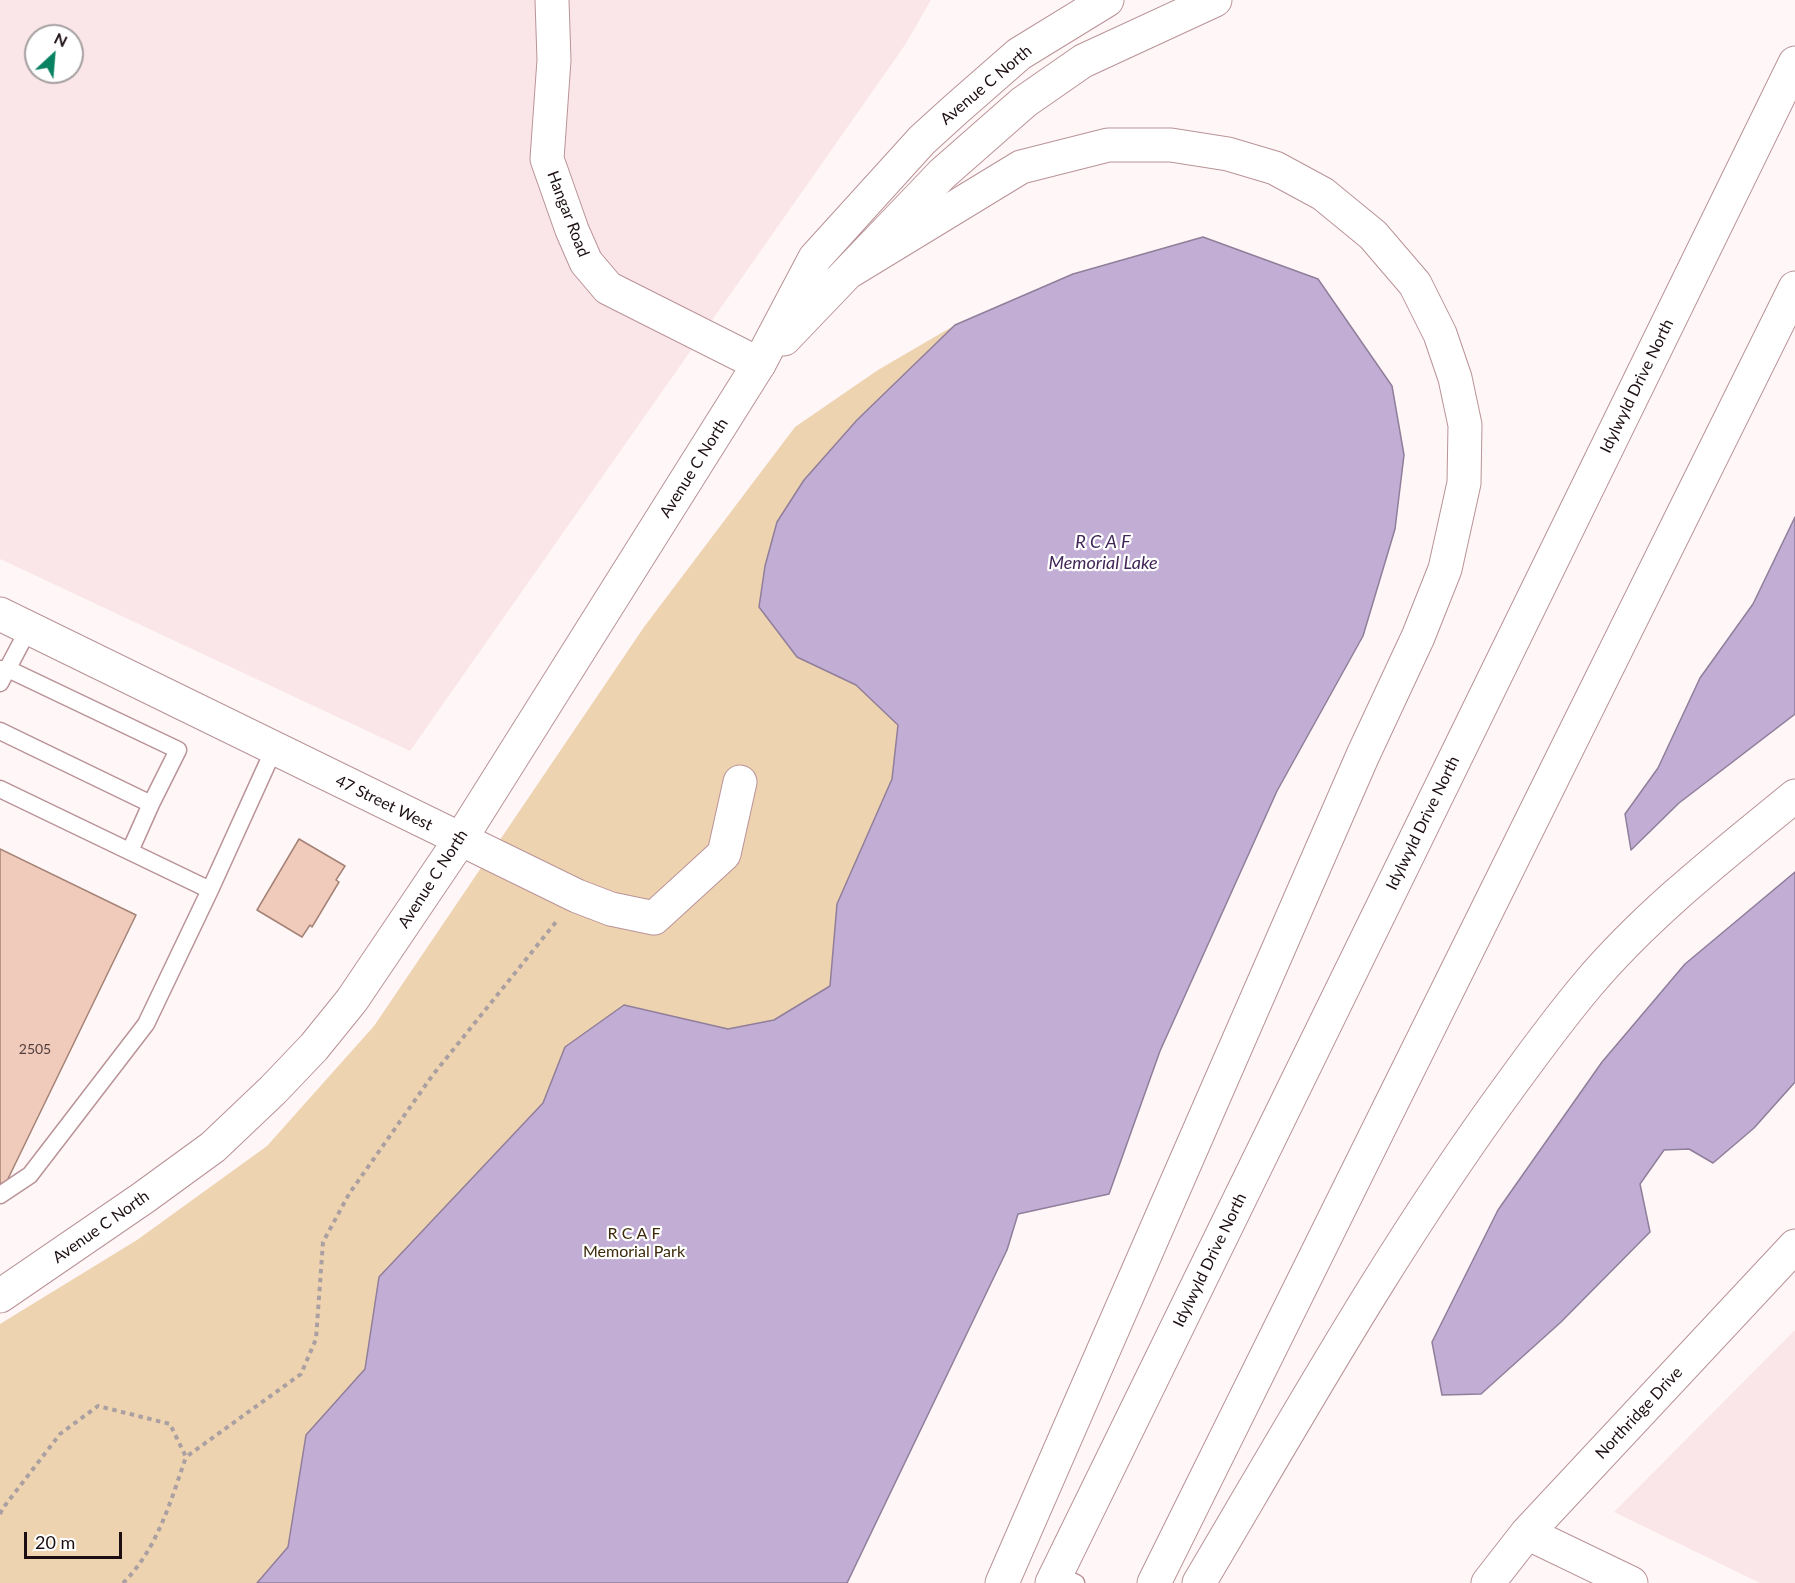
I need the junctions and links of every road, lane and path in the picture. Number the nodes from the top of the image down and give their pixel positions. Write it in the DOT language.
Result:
graph roads {
  1 [pos="552,0"];
  2 [pos="1107,0"];
  3 [pos="1215,0"];
  4 [pos="1795,63"];
  5 [pos="852,270"];
  6 [pos="1795,288"];
  7 [pos="759,364"];
  8 [pos="14,621"];
  9 [pos="3,674"];
  10 [pos="0,731"];
  11 [pos="274,749"];
  12 [pos="740,782"];
  13 [pos="0,789"];
  14 [pos="1795,796"];
  15 [pos="151,804"];
  16 [pos="460,840"];
  17 [pos="130,851"];
  18 [pos="210,890"];
  19 [pos="577,896"];
  20 [pos="0,1195"];
  21 [pos="1795,1246"];
  22 [pos="0,1296"];
  23 [pos="186,1457"];
  24 [pos="0,1514"];
  25 [pos="1527,1533"];
  26 [pos="1062,1580"];
  27 [pos="123,1583"];
  28 [pos="1002,1583"];
  29 [pos="1154,1583"];
  30 [pos="1199,1583"];
  31 [pos="1488,1583"];
  32 [pos="1631,1583"];
  1 -- 7 [label="main road, Hangar Road"];
  2 -- 7 [label="main road, Avenue C North"];
  3 -- 5 [label="main road, Avenue C North"];
  4 -- 26 [label="main road, Idylwyld Drive North"];
  5 -- 7 [label="main road, Avenue C North"];
  5 -- 28 [label="main road"];
  6 -- 29 [label="main road"];
  7 -- 16 [label="main road, Avenue C North"];
  8 -- 9 [label="lane"];
  8 -- 11 [label="main road, 47 Street West"];
  9 -- 15 [label="lane"];
  10 -- 15 [label="lane"];
  11 -- 16 [label="main road, 47 Street West"];
  11 -- 18 [label="lane"];
  12 -- 19 [label="main road, 47 Street West"];
  13 -- 17 [label="lane"];
  14 -- 30 [label="main road"];
  15 -- 17 [label="lane"];
  16 -- 19 [label="main road, 47 Street West"];
  16 -- 22 [label="main road, Avenue C North"];
  17 -- 18 [label="lane"];
  18 -- 20 [label="lane"];
  19 -- 23 [label="path"];
  21 -- 25 [label="main road, Northridge Drive"];
  23 -- 24 [label="path"];
  23 -- 27 [label="path"];
  25 -- 31 [label="main road, Northridge Drive"];
  25 -- 32 [label="main road"];
}
